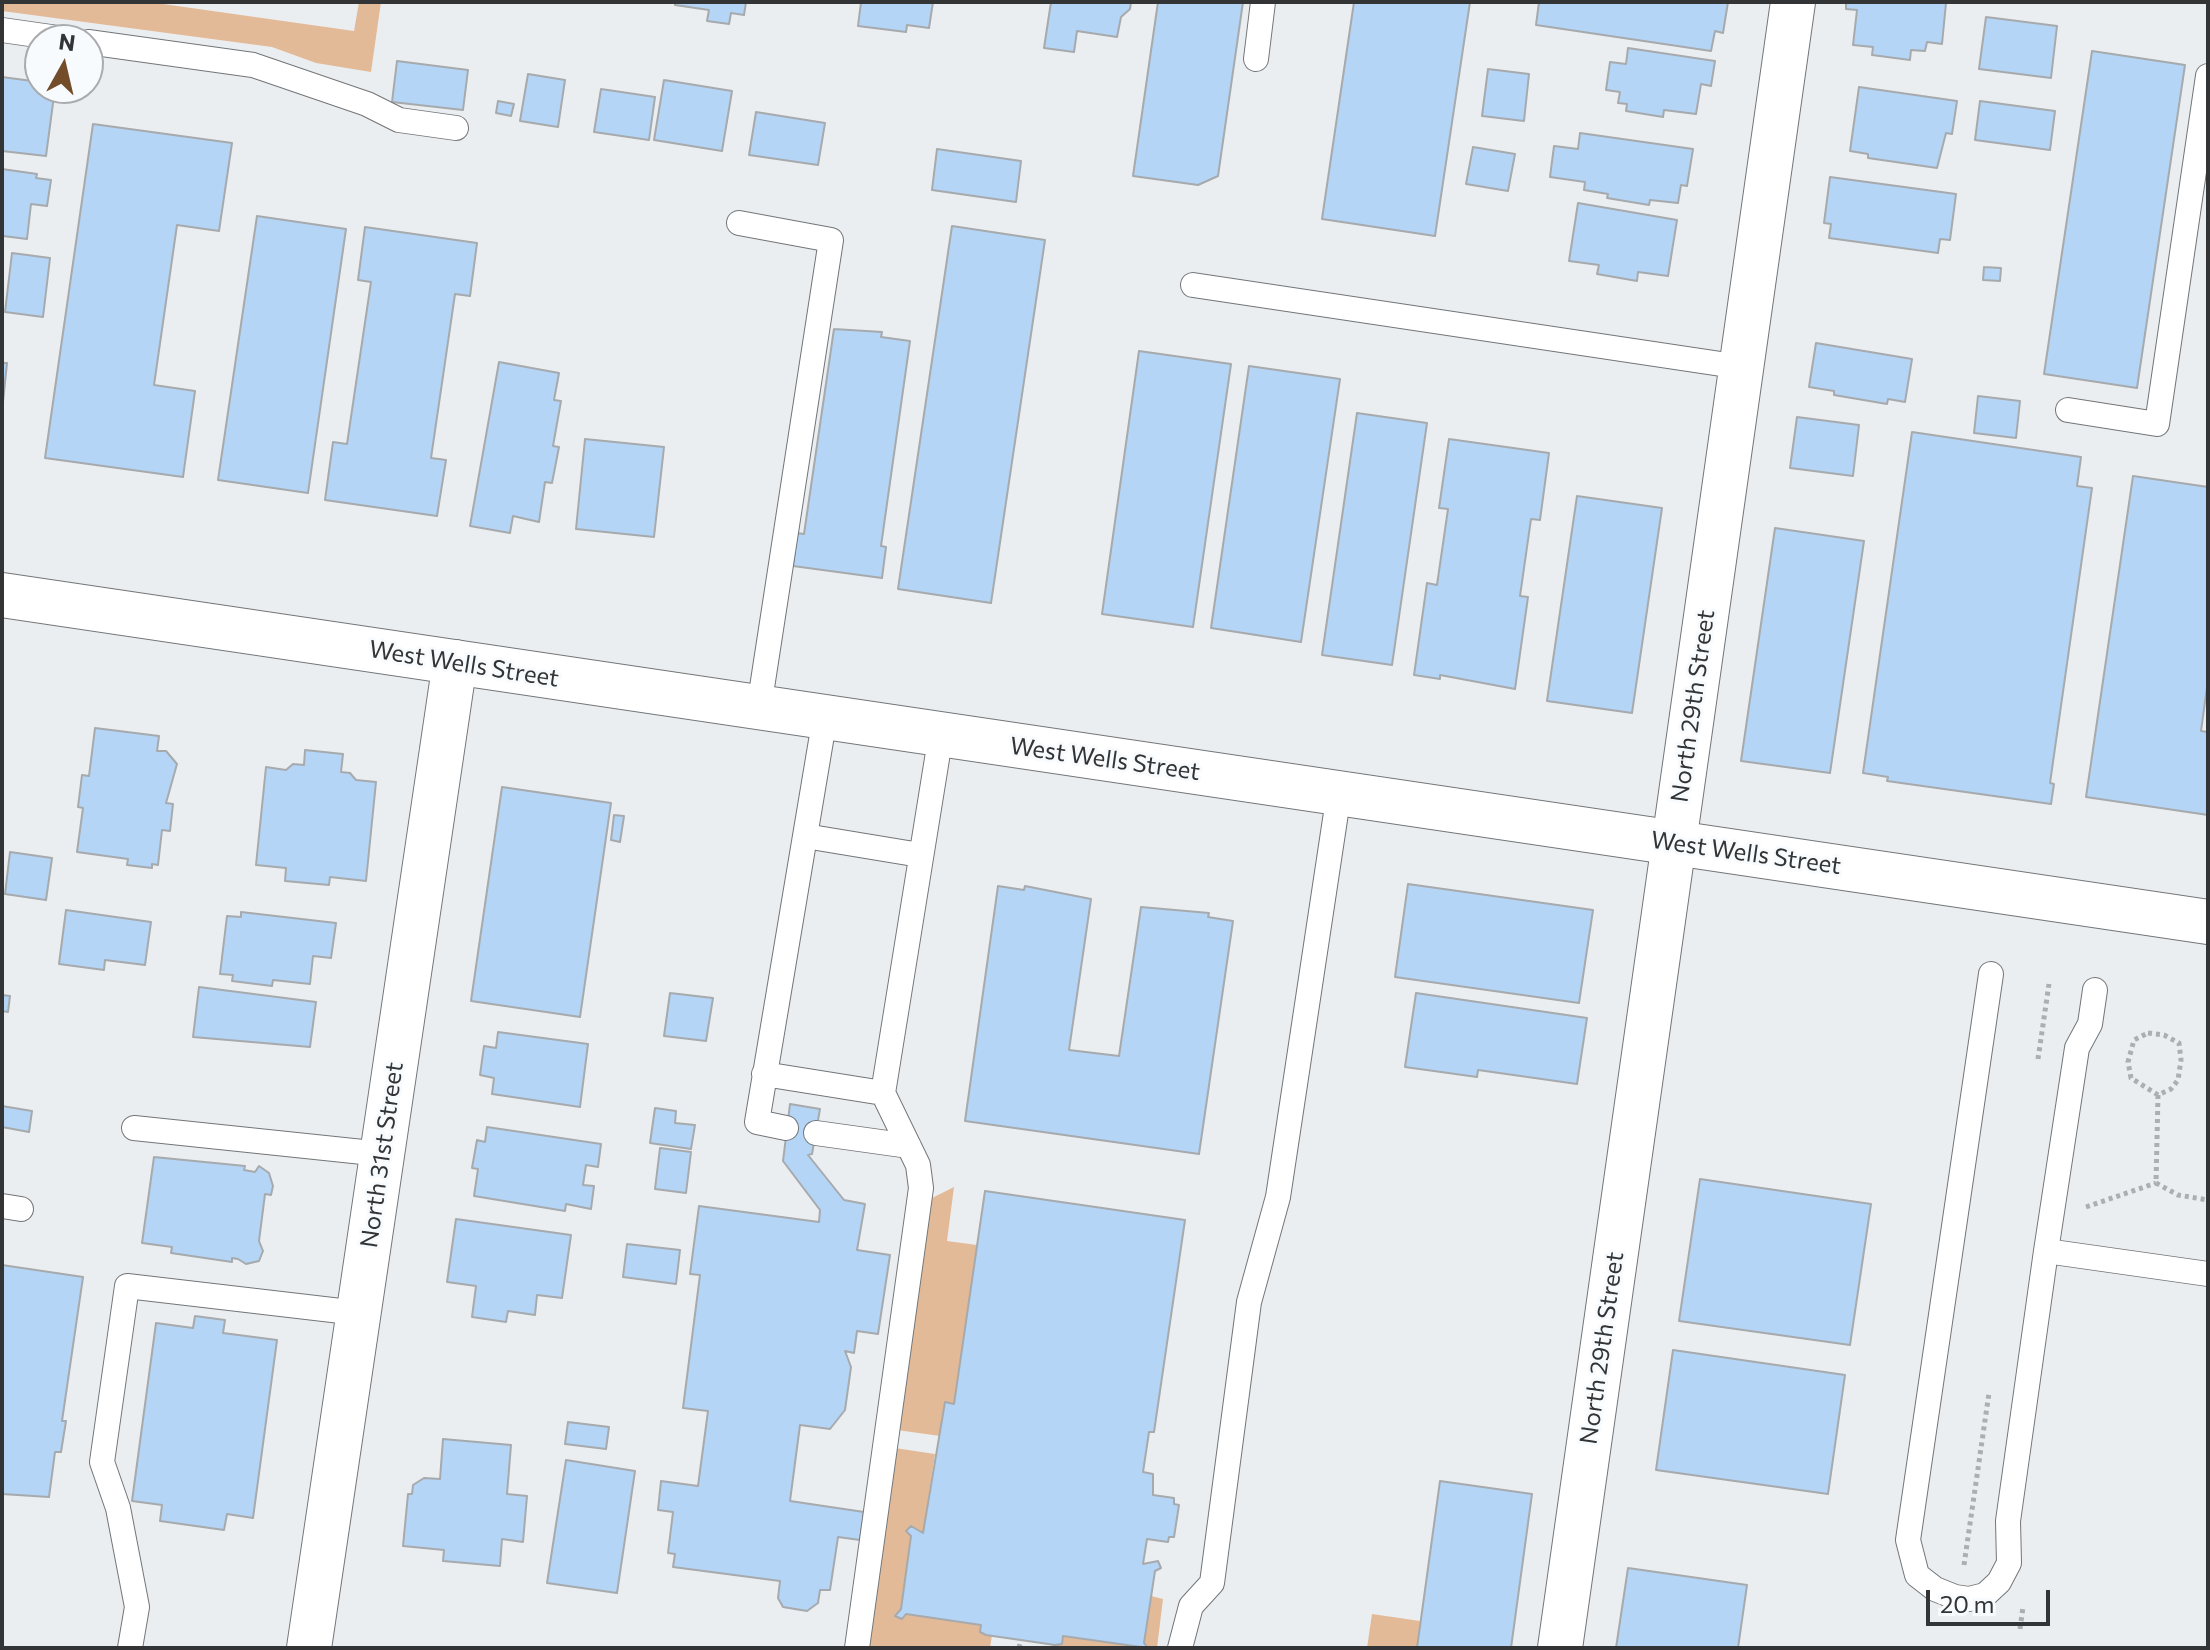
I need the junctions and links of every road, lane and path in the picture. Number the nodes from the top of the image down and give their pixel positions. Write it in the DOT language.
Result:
graph roads {
  1 [pos="1263,2"];
  2 [pos="1793,2"];
  3 [pos="2,30"];
  4 [pos="24,33"];
  5 [pos="104,44"];
  6 [pos="1256,59"];
  7 [pos="2208,76"];
  8 [pos="456,128"];
  9 [pos="739,223"];
  10 [pos="1193,285"];
  11 [pos="1741,367"];
  12 [pos="2068,410"];
  13 [pos="2,595"];
  14 [pos="455,662"];
  15 [pos="759,707"];
  16 [pos="825,717"];
  17 [pos="941,734"];
  18 [pos="1339,793"];
  19 [pos="805,836"];
  20 [pos="1674,843"];
  21 [pos="920,855"];
  22 [pos="2208,922"];
  23 [pos="1991,974"];
  24 [pos="2095,990"];
  25 [pos="764,1074"];
  26 [pos="883,1093"];
  27 [pos="2158,1095"];
  28 [pos="134,1128"];
  29 [pos="786,1128"];
  30 [pos="816,1133"];
  31 [pos="909,1146"];
  32 [pos="382,1154"];
  33 [pos="2156,1183"];
  34 [pos="2208,1200"];
  35 [pos="2081,1209"];
  36 [pos="2046,1251"];
  37 [pos="2208,1274"];
  38 [pos="358,1313"];
  39 [pos="1021,1639"];
  40 [pos="130,1648"];
  41 [pos="309,1648"];
  42 [pos="857,1648"];
  43 [pos="1019,1648"];
  44 [pos="1180,1648"];
  45 [pos="1560,1648"];
  1 -- 6 [label="lane"];
  2 -- 11 [label="street, North 29th Street"];
  3 -- 4 [label="lane"];
  5 -- 8 [label="lane"];
  7 -- 12 [label="lane"];
  9 -- 15 [label="lane"];
  10 -- 11 [label="lane"];
  11 -- 20 [label="street, North 29th Street"];
  13 -- 14 [label="street, West Wells Street"];
  14 -- 15 [label="street, West Wells Street"];
  14 -- 32 [label="street, North 31st Street"];
  15 -- 16 [label="street, West Wells Street"];
  16 -- 17 [label="street, West Wells Street"];
  16 -- 19 [label="lane"];
  17 -- 18 [label="street, West Wells Street"];
  17 -- 21 [label="lane"];
  18 -- 20 [label="street, West Wells Street"];
  18 -- 44 [label="lane"];
  19 -- 21 [label="lane"];
  19 -- 25 [label="lane"];
  20 -- 22 [label="street, West Wells Street"];
  20 -- 45 [label="street, North 29th Street"];
  21 -- 26 [label="lane"];
  23 -- 36 [label="lane"];
  24 -- 36 [label="lane"];
  25 -- 26 [label="lane"];
  25 -- 29 [label="lane"];
  26 -- 31 [label="lane"];
  27 -- 27 [label="path"];
  27 -- 33 [label="path"];
  28 -- 32 [label="lane"];
  30 -- 31 [label="lane"];
  31 -- 42 [label="lane"];
  32 -- 38 [label="street, North 31st Street"];
  33 -- 34 [label="path"];
  33 -- 35 [label="path"];
  36 -- 37 [label="lane"];
  38 -- 40 [label="lane"];
  38 -- 41 [label="street, North 31st Street"];
  39 -- 43 [label="path"];
}
